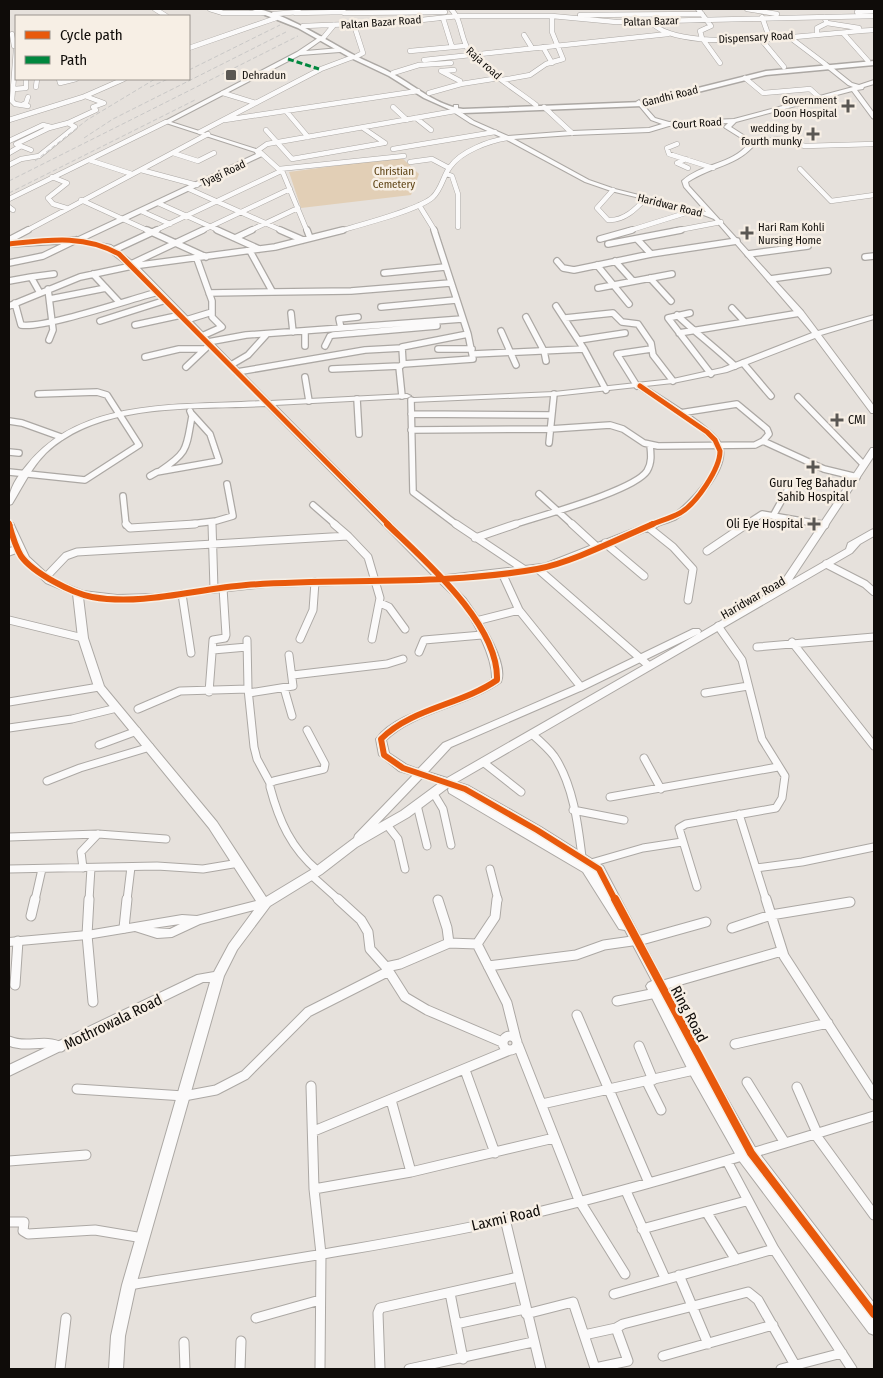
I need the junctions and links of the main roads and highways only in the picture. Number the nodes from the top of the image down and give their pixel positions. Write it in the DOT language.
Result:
graph roads {
  1 [pos="252,9"];
  2 [pos="272,12"];
  3 [pos="322,37"];
  4 [pos="355,57"];
  5 [pos="872,61"];
  6 [pos="826,65"];
  7 [pos="641,103"];
  8 [pos="459,109"];
  1 -- 2 [label="main road"];
  2 -- 3 [label="main road, Gandhi Road"];
  2 -- 3 [label="main road, Gandhi Road"];
  3 -- 4 [label="main road, Gandhi Road"];
  4 -- 8 [label="main road, Gandhi Road"];
  4 -- 8 [label="main road, Gandhi Road"];
  5 -- 6 [label="main road, Gandhi Road"];
  6 -- 7 [label="main road, Gandhi Road"];
  6 -- 7 [label="main road, Gandhi Road"];
  7 -- 8 [label="main road, Gandhi Road"];
}
